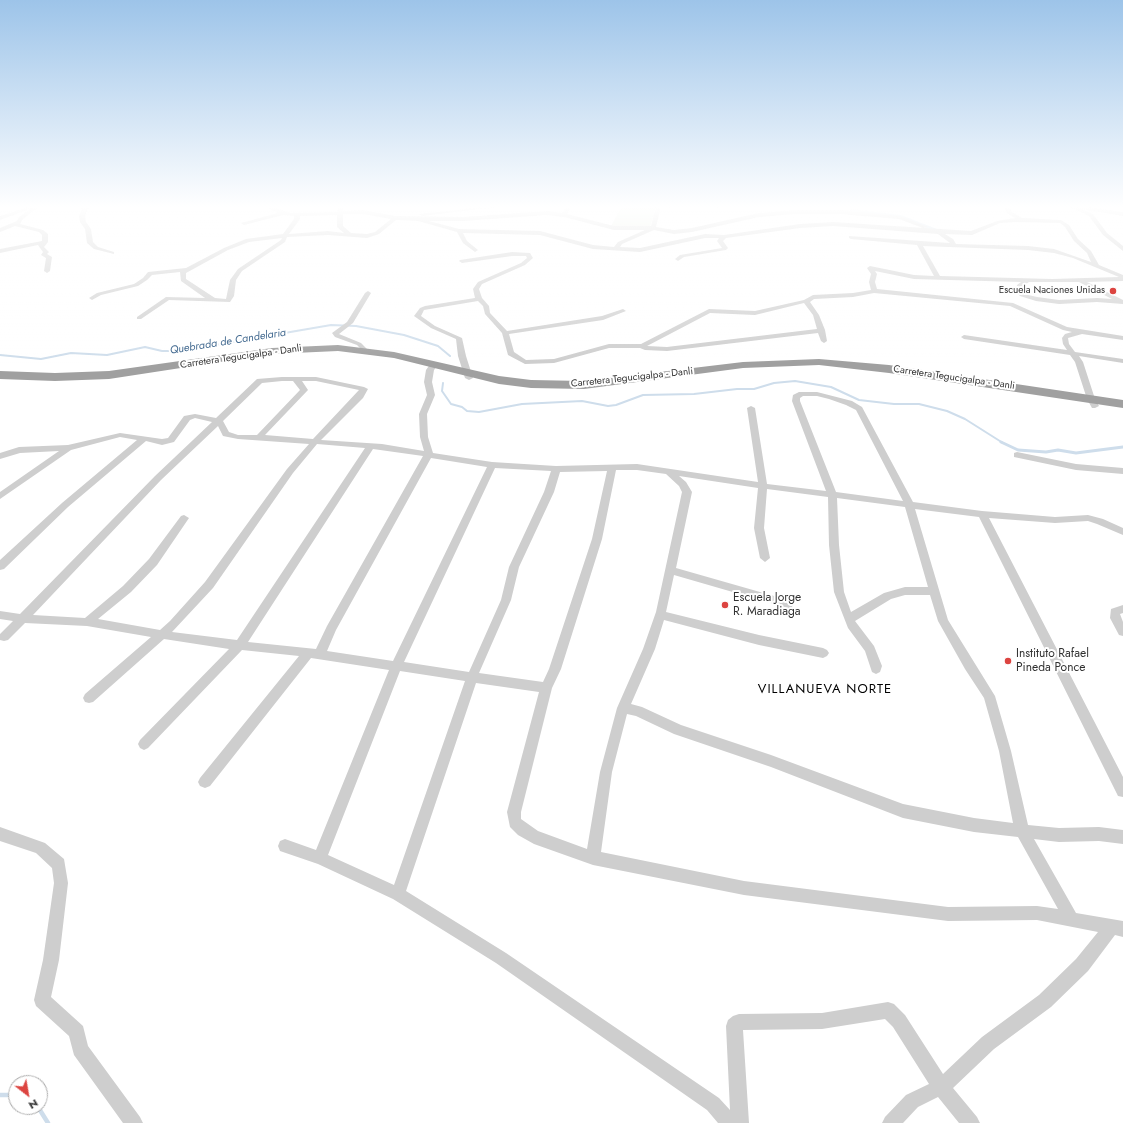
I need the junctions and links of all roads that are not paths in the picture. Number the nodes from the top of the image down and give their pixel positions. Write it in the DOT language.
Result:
graph roads {
  1 [pos="49,258"];
  2 [pos="208,258"];
  3 [pos="257,258"];
  4 [pos="484,258"];
  5 [pos="530,258"];
  6 [pos="927,258"];
  7 [pos="1078,258"];
  8 [pos="1092,258"];
  9 [pos="462,262"];
  10 [pos="1097,267"];
  11 [pos="186,270"];
  12 [pos="47,271"];
  13 [pos="938,277"];
  14 [pos="1123,278"];
  15 [pos="1028,280"];
  16 [pos="1079,280"];
  17 [pos="874,291"];
  18 [pos="368,293"];
  19 [pos="92,298"];
  20 [pos="479,299"];
  21 [pos="213,300"];
  22 [pos="806,301"];
  23 [pos="1123,302"];
  24 [pos="622,311"];
  25 [pos="139,318"];
  26 [pos="822,330"];
  27 [pos="505,334"];
  28 [pos="1101,335"];
  29 [pos="964,337"];
  30 [pos="1123,338"];
  31 [pos="824,341"];
  32 [pos="642,346"];
  33 [pos="363,349"];
  34 [pos="1074,354"];
  35 [pos="1123,361"];
  36 [pos="432,367"];
  37 [pos="0,375"];
  38 [pos="469,375"];
  39 [pos="295,379"];
  40 [pos="0,380"];
  41 [pos="1093,403"];
  42 [pos="1123,404"];
  43 [pos="751,408"];
  44 [pos="1123,410"];
  45 [pos="219,421"];
  46 [pos="259,437"];
  47 [pos="144,438"];
  48 [pos="314,442"];
  49 [pos="371,446"];
  50 [pos="68,448"];
  51 [pos="428,454"];
  52 [pos="0,456"];
  53 [pos="1017,456"];
  54 [pos="492,465"];
  55 [pos="612,467"];
  56 [pos="556,469"];
  57 [pos="668,470"];
  58 [pos="1123,471"];
  59 [pos="763,486"];
  60 [pos="832,494"];
  61 [pos="0,496"];
  62 [pos="909,504"];
  63 [pos="982,514"];
  64 [pos="184,518"];
  65 [pos="1123,532"];
  66 [pos="765,558"];
  67 [pos="0,566"];
  68 [pos="671,570"];
  69 [pos="934,592"];
  70 [pos="788,604"];
  71 [pos="1123,608"];
  72 [pos="0,615"];
  73 [pos="660,615"];
  74 [pos="23,619"];
  75 [pos="849,619"];
  76 [pos="87,622"];
  77 [pos="1123,632"];
  78 [pos="163,634"];
  79 [pos="4,636"];
  80 [pos="240,645"];
  81 [pos="314,653"];
  82 [pos="823,653"];
  83 [pos="398,665"];
  84 [pos="876,669"];
  85 [pos="472,677"];
  86 [pos="546,688"];
  87 [pos="89,698"];
  88 [pos="623,708"];
  89 [pos="144,744"];
  90 [pos="205,782"];
  91 [pos="1123,791"];
  92 [pos="1022,831"];
  93 [pos="0,834"];
  94 [pos="1123,837"];
  95 [pos="285,846"];
  96 [pos="320,858"];
  97 [pos="593,858"];
  98 [pos="398,894"];
  99 [pos="1071,918"];
  100 [pos="1117,928"];
  101 [pos="941,1088"];
  102 [pos="134,1123"];
  103 [pos="730,1123"];
  104 [pos="740,1123"];
  105 [pos="890,1123"];
  106 [pos="971,1123"];
  1 -- 12 [label="street"];
  2 -- 11 [label="street"];
  3 -- 21 [label="street"];
  4 -- 9 [label="street"];
  5 -- 20 [label="street"];
  6 -- 13 [label="street"];
  7 -- 10 [label="street"];
  8 -- 10 [label="street"];
  10 -- 14 [label="street"];
  11 -- 19 [label="street"];
  11 -- 21 [label="street"];
  13 -- 15 [label="street"];
  13 -- 17 [label="street"];
  14 -- 16 [label="street"];
  15 -- 16 [label="street"];
  15 -- 23 [label="street"];
  16 -- 23 [label="street"];
  17 -- 22 [label="street"];
  17 -- 28 [label="street"];
  18 -- 33 [label="street"];
  20 -- 27 [label="street"];
  20 -- 38 [label="street"];
  21 -- 25 [label="street"];
  22 -- 26 [label="street"];
  22 -- 32 [label="street"];
  24 -- 27 [label="street"];
  26 -- 31 [label="street"];
  26 -- 32 [label="street"];
  27 -- 32 [label="street"];
  28 -- 30 [label="street"];
  28 -- 34 [label="street"];
  29 -- 34 [label="street"];
  33 -- 36 [label="highway, Carretera Tegucigalpa - Danli"];
  33 -- 37 [label="highway, Carretera Tegucigalpa - Danli"];
  34 -- 35 [label="street"];
  34 -- 41 [label="street"];
  36 -- 38 [label="highway, Carretera Tegucigalpa - Danli"];
  36 -- 40 [label="highway, Carretera Tegucigalpa - Danli"];
  36 -- 51 [label="street"];
  38 -- 41 [label="highway, Carretera Tegucigalpa - Danli"];
  39 -- 45 [label="street"];
  39 -- 46 [label="street"];
  39 -- 48 [label="street"];
  41 -- 42 [label="highway, Carretera Tegucigalpa - Danli"];
  41 -- 44 [label="highway, Carretera Tegucigalpa - Danli"];
  43 -- 59 [label="street"];
  45 -- 46 [label="street"];
  45 -- 47 [label="street"];
  45 -- 74 [label="street"];
  46 -- 48 [label="street"];
  47 -- 50 [label="street"];
  47 -- 67 [label="street"];
  48 -- 49 [label="street"];
  48 -- 78 [label="street"];
  49 -- 51 [label="street"];
  49 -- 80 [label="street"];
  50 -- 52 [label="street"];
  50 -- 61 [label="street"];
  51 -- 54 [label="street"];
  51 -- 81 [label="street"];
  53 -- 58 [label="street"];
  54 -- 56 [label="street"];
  54 -- 83 [label="street"];
  55 -- 56 [label="street"];
  55 -- 57 [label="street"];
  55 -- 86 [label="street"];
  56 -- 85 [label="street"];
  57 -- 59 [label="street"];
  57 -- 68 [label="street"];
  59 -- 60 [label="street"];
  59 -- 66 [label="street"];
  60 -- 62 [label="street"];
  60 -- 62 [label="street"];
  60 -- 75 [label="street"];
  62 -- 63 [label="street"];
  62 -- 69 [label="street"];
  63 -- 65 [label="street"];
  63 -- 91 [label="street"];
  64 -- 76 [label="street"];
  68 -- 70 [label="street"];
  68 -- 73 [label="street"];
  69 -- 75 [label="street"];
  69 -- 92 [label="street"];
  71 -- 77 [label="street"];
  72 -- 74 [label="street"];
  73 -- 82 [label="street"];
  73 -- 88 [label="street"];
  74 -- 76 [label="street"];
  74 -- 79 [label="street"];
  75 -- 84 [label="street"];
  76 -- 78 [label="street"];
  78 -- 80 [label="street"];
  78 -- 87 [label="street"];
  80 -- 81 [label="street"];
  80 -- 89 [label="street"];
  81 -- 83 [label="street"];
  81 -- 90 [label="street"];
  83 -- 85 [label="street"];
  83 -- 96 [label="street"];
  85 -- 86 [label="street"];
  85 -- 98 [label="street"];
  86 -- 97 [label="street"];
  88 -- 92 [label="street"];
  88 -- 97 [label="street"];
  92 -- 94 [label="street"];
  92 -- 99 [label="street"];
  93 -- 102 [label="street"];
  95 -- 96 [label="street"];
  96 -- 98 [label="street"];
  97 -- 99 [label="street"];
  98 -- 103 [label="street"];
  99 -- 100 [label="street"];
  100 -- 101 [label="street"];
  101 -- 104 [label="street"];
  101 -- 105 [label="street"];
  101 -- 106 [label="street"];
}
